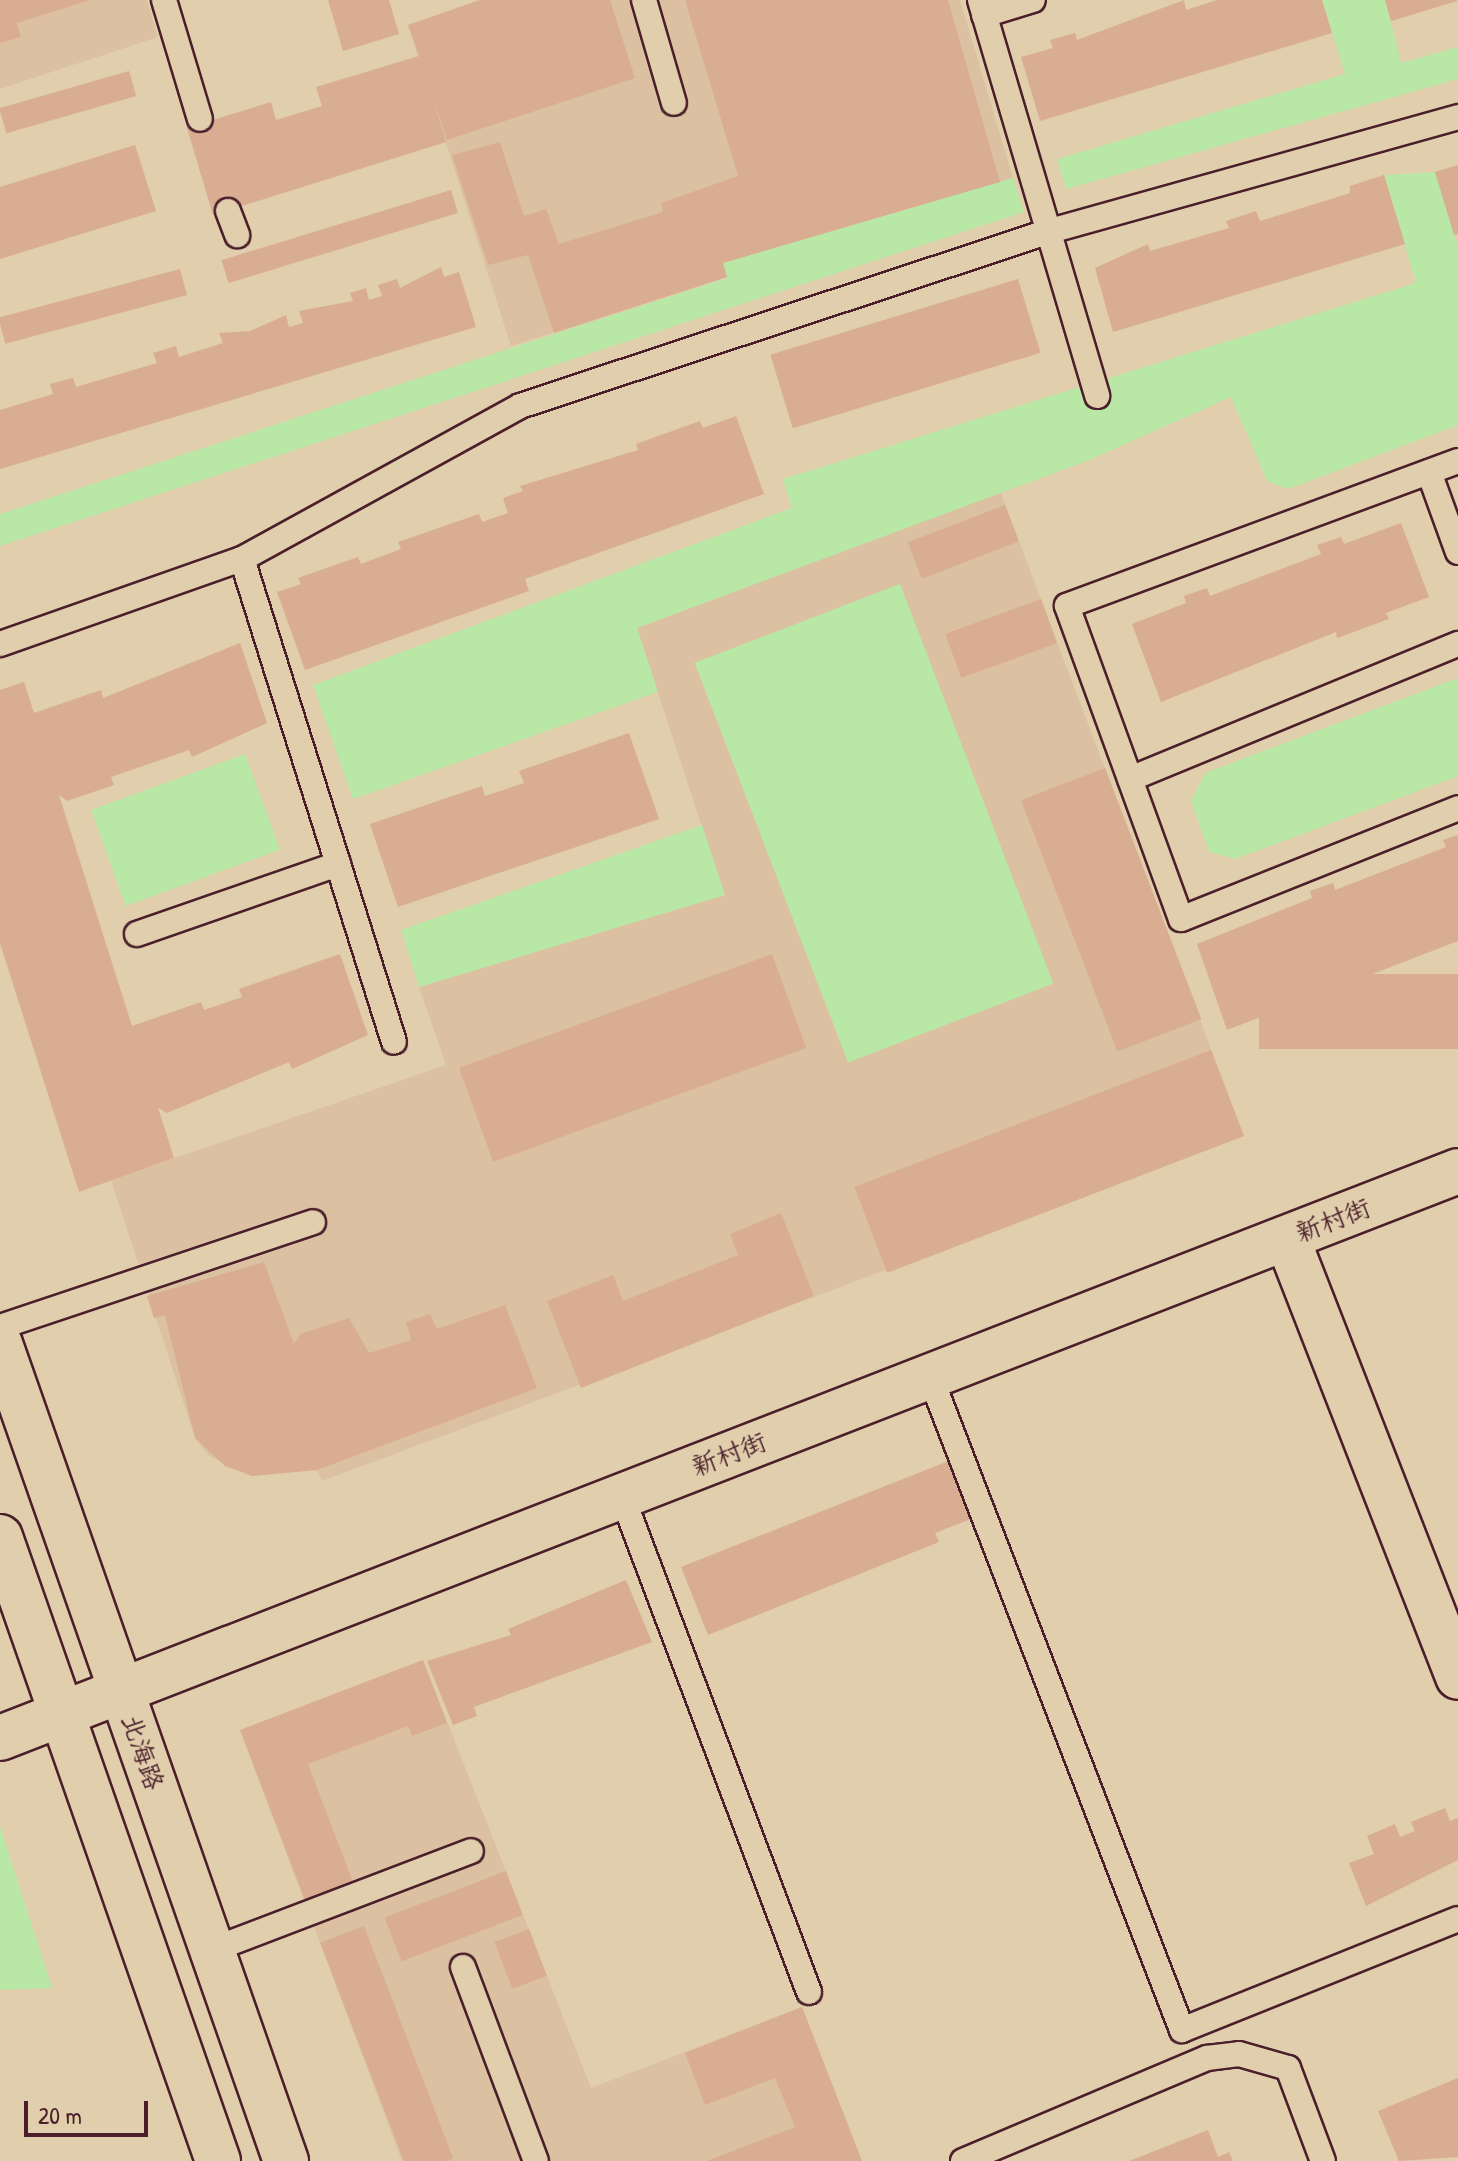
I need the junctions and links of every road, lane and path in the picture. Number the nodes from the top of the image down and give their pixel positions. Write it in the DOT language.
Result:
graph roads {
  1 [pos="164,0"];
  2 [pos="644,0"];
  3 [pos="1033,0"];
  4 [pos="982,7"];
  5 [pos="674,103"];
  6 [pos="1458,117"];
  7 [pos="200,119"];
  8 [pos="228,211"];
  9 [pos="1050,231"];
  10 [pos="237,235"];
  11 [pos="1097,396"];
  12 [pos="1458,461"];
  13 [pos="1429,472"];
  14 [pos="1458,552"];
  15 [pos="242,559"];
  16 [pos="0,644"];
  17 [pos="1458,644"];
  18 [pos="1130,779"];
  19 [pos="1458,808"];
  20 [pos="338,864"];
  21 [pos="137,934"];
  22 [pos="394,1042"];
  23 [pos="1458,1171"];
  24 [pos="313,1222"];
  25 [pos="1287,1238"];
  26 [pos="0,1327"];
  27 [pos="0,1344"];
  28 [pos="930,1376"];
  29 [pos="622,1496"];
  30 [pos="0,1537"];
  31 [pos="1458,1677"];
  32 [pos="121,1688"];
  33 [pos="62,1716"];
  34 [pos="0,1738"];
  35 [pos="471,1851"];
  36 [pos="1458,1919"];
  37 [pos="212,1950"];
  38 [pos="463,1967"];
  39 [pos="809,1992"];
  40 [pos="218,2161"];
  41 [pos="286,2161"];
  42 [pos="536,2161"];
  43 [pos="963,2161"];
  44 [pos="1323,2161"];
  1 -- 7 [label="lane"];
  2 -- 5 [label="lane"];
  3 -- 4 [label="lane"];
  4 -- 9 [label="lane"];
  6 -- 9 [label="lane"];
  8 -- 10 [label="lane"];
  9 -- 11 [label="lane"];
  9 -- 15 [label="lane"];
  12 -- 13 [label="lane"];
  13 -- 14 [label="lane"];
  13 -- 18 [label="lane"];
  15 -- 16 [label="lane"];
  15 -- 20 [label="lane"];
  17 -- 18 [label="lane"];
  18 -- 19 [label="lane"];
  20 -- 21 [label="lane"];
  20 -- 22 [label="lane"];
  23 -- 25 [label="street, 新村街"];
  24 -- 26 [label="lane"];
  25 -- 28 [label="street, 新村街"];
  25 -- 31 [label="street"];
  27 -- 32 [label="street, 北海路"];
  28 -- 29 [label="street, 新村街"];
  28 -- 36 [label="lane"];
  29 -- 32 [label="street, 新村街"];
  29 -- 39 [label="lane"];
  30 -- 33 [label="street"];
  32 -- 33 [label="street, 新村街"];
  32 -- 37 [label="street, 北海路"];
  33 -- 34 [label="street, 新村街"];
  33 -- 40 [label="street"];
  35 -- 37 [label="lane"];
  37 -- 41 [label="street, 北海路"];
  38 -- 42 [label="lane"];
  43 -- 44 [label="lane"];
}
